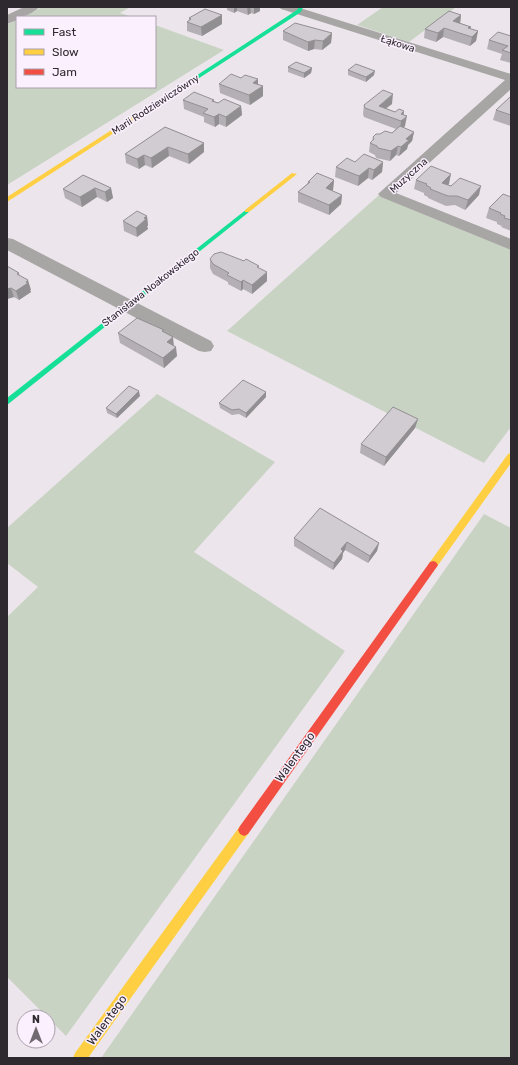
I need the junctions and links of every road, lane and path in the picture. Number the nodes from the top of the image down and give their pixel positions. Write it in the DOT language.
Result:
graph roads {
  1 [pos="33,7"];
  2 [pos="285,7"];
  3 [pos="300,9"];
  4 [pos="7,20"];
  5 [pos="511,78"];
  6 [pos="511,82"];
  7 [pos="294,174"];
  8 [pos="7,200"];
  9 [pos="7,243"];
  10 [pos="511,245"];
  11 [pos="128,305"];
  12 [pos="205,346"];
  13 [pos="7,402"];
  14 [pos="511,456"];
  15 [pos="80,1058"];
  1 -- 4 [label="street"];
  2 -- 3 [label="street, Łąkowa"];
  3 -- 5 [label="street, Łąkowa"];
  3 -- 8 [label="street, Marii Rodziewiczówny"];
  6 -- 10 [label="street, Muzyczna"];
  7 -- 11 [label="street, Stanisława Noakowskiego"];
  9 -- 11 [label="street"];
  11 -- 12 [label="street"];
  11 -- 13 [label="street, Stanisława Noakowskiego"];
  14 -- 15 [label="street, Walentego"];
}
